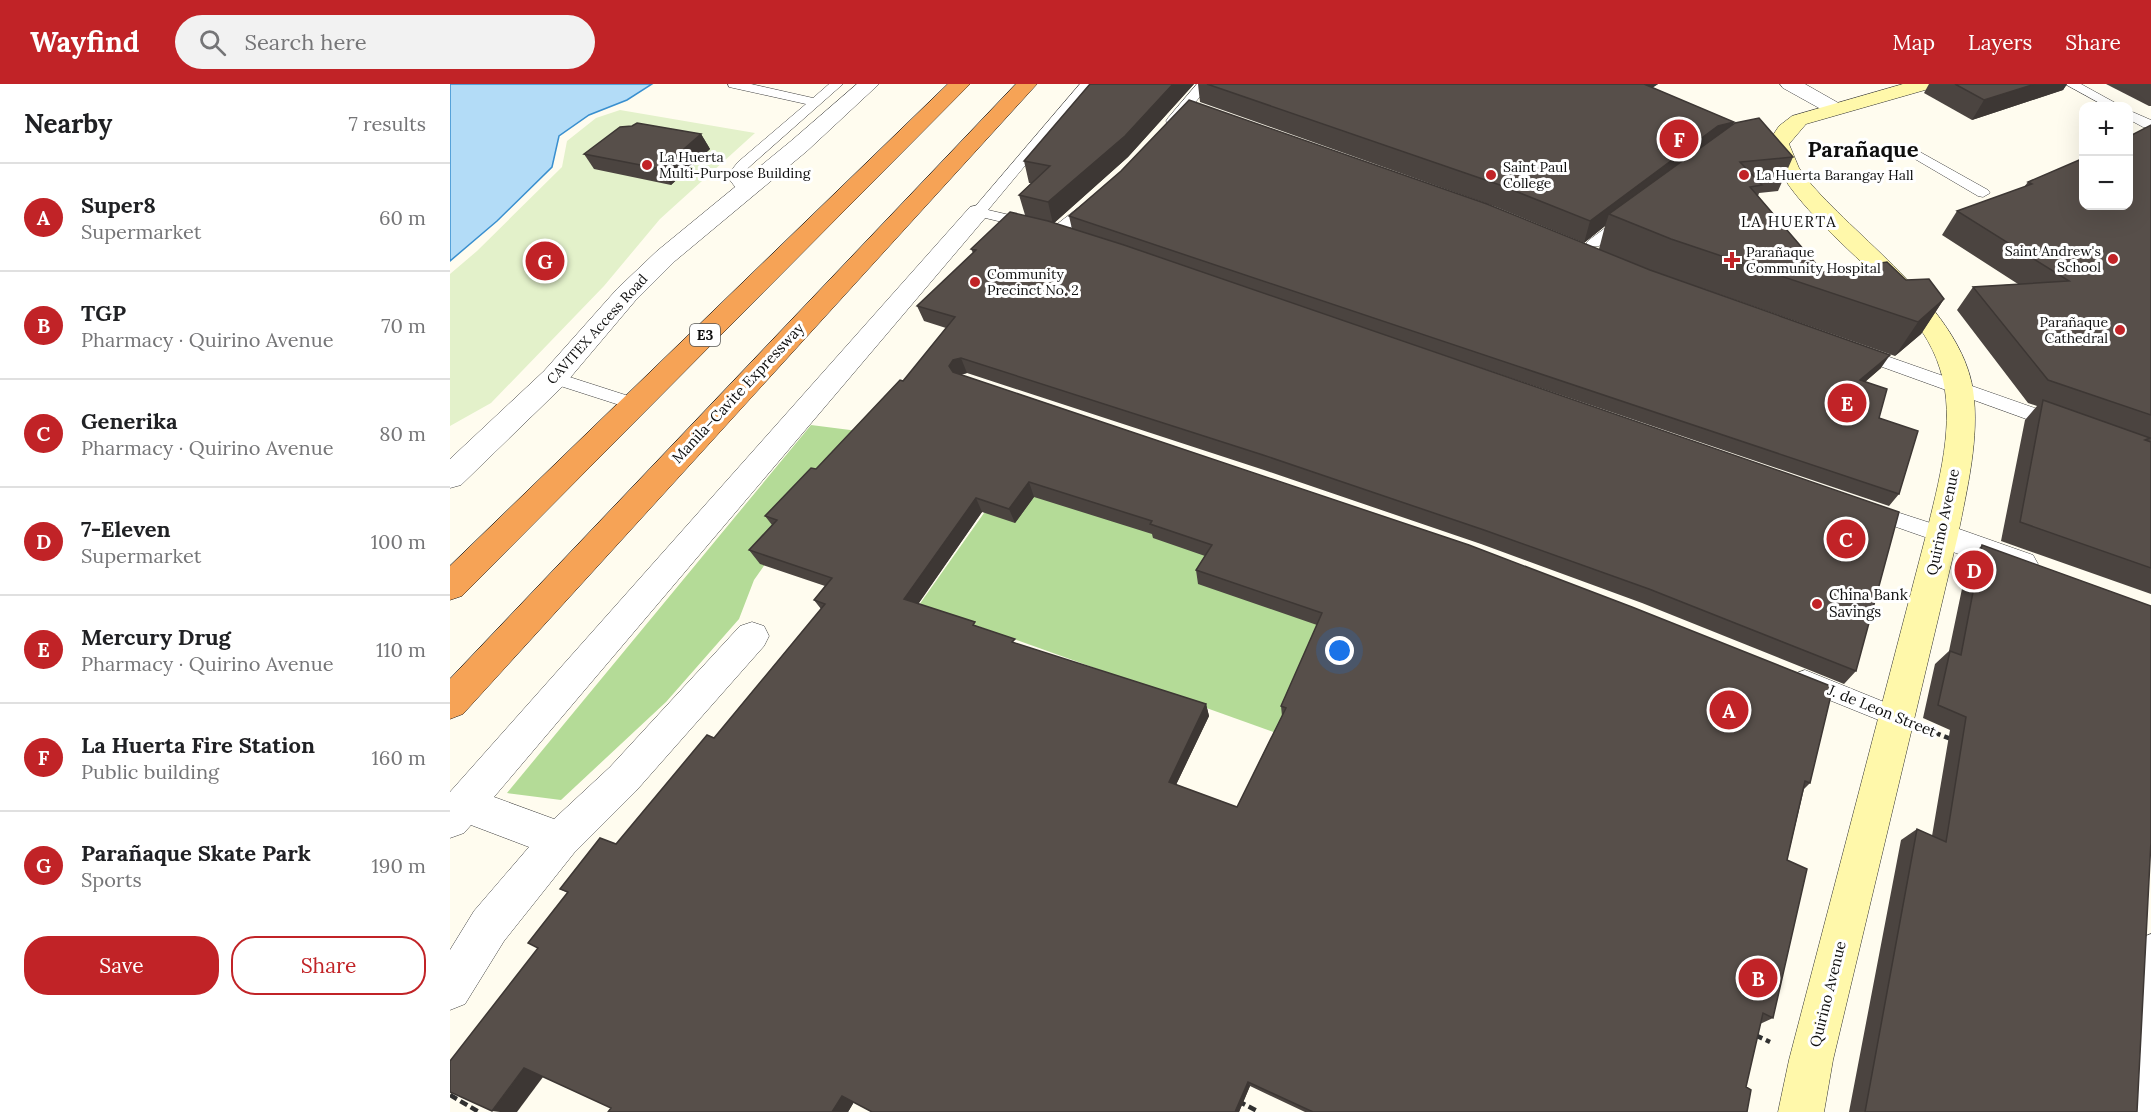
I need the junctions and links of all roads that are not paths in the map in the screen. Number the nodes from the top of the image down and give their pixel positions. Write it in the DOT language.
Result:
graph roads {
  1 [pos="734,84"];
  2 [pos="837,84"];
  3 [pos="869,84"];
  4 [pos="960,84"];
  5 [pos="1027,84"];
  6 [pos="1087,84"];
  7 [pos="1204,84"];
  8 [pos="1790,84"];
  9 [pos="1925,84"];
  10 [pos="2071,84"];
  11 [pos="815,102"];
  12 [pos="2106,102"];
  13 [pos="1835,109"];
  14 [pos="2133,116"];
  15 [pos="2148,124"];
  16 [pos="1167,128"];
  17 [pos="1920,156"];
  18 [pos="749,187"];
  19 [pos="1983,193"];
  20 [pos="1102,196"];
  21 [pos="1641,208"];
  22 [pos="978,212"];
  23 [pos="1057,231"];
  24 [pos="1078,237"];
  25 [pos="1591,250"];
  26 [pos="1848,349"];
  27 [pos="554,378"];
  28 [pos="1959,389"];
  29 [pos="635,404"];
  30 [pos="2072,428"];
  31 [pos="450,477"];
  32 [pos="1855,505"];
  33 [pos="1942,535"];
  34 [pos="2052,574"];
  35 [pos="450,587"];
  36 [pos="752,636"];
  37 [pos="1785,672"];
  38 [pos="450,703"];
  39 [pos="1896,717"];
  40 [pos="457,812"];
  41 [pos="560,840"];
  42 [pos="2151,955"];
  43 [pos="450,989"];
  44 [pos="1801,1112"];
  45 [pos="2147,1112"];
  1 -- 11 [label="lane"];
  2 -- 11 [label="lane"];
  3 -- 18 [label="street, CAVITEX Access Road"];
  4 -- 29 [label="highway, E3"];
  5 -- 38 [label="highway, Manila–Cavite Expressway"];
  6 -- 22 [label="lane"];
  7 -- 16 [label="lane"];
  8 -- 13 [label="street"];
  9 -- 13 [label="main road, Quirino Avenue"];
  10 -- 12 [label="lane"];
  11 -- 18 [label="lane"];
  13 -- 28 [label="main road, Quirino Avenue"];
  14 -- 15 [label="lane"];
  17 -- 19 [label="lane"];
  18 -- 27 [label="street, CAVITEX Access Road"];
  20 -- 23 [label="lane"];
  21 -- 25 [label="lane"];
  22 -- 23 [label="lane"];
  22 -- 40 [label="street"];
  23 -- 24 [label="lane"];
  26 -- 28 [label="lane"];
  27 -- 29 [label="lane"];
  27 -- 31 [label="street, CAVITEX Access Road"];
  28 -- 30 [label="lane"];
  28 -- 33 [label="main road, Quirino Avenue"];
  29 -- 35 [label="highway, E3"];
  32 -- 33 [label="lane"];
  33 -- 34 [label="street"];
  33 -- 39 [label="main road, Quirino Avenue"];
  36 -- 41 [label="street"];
  37 -- 39 [label="lane, J. de Leon Street"];
  39 -- 44 [label="main road, Quirino Avenue"];
  40 -- 41 [label="street"];
  41 -- 43 [label="street"];
  42 -- 45 [label="street"];
}
